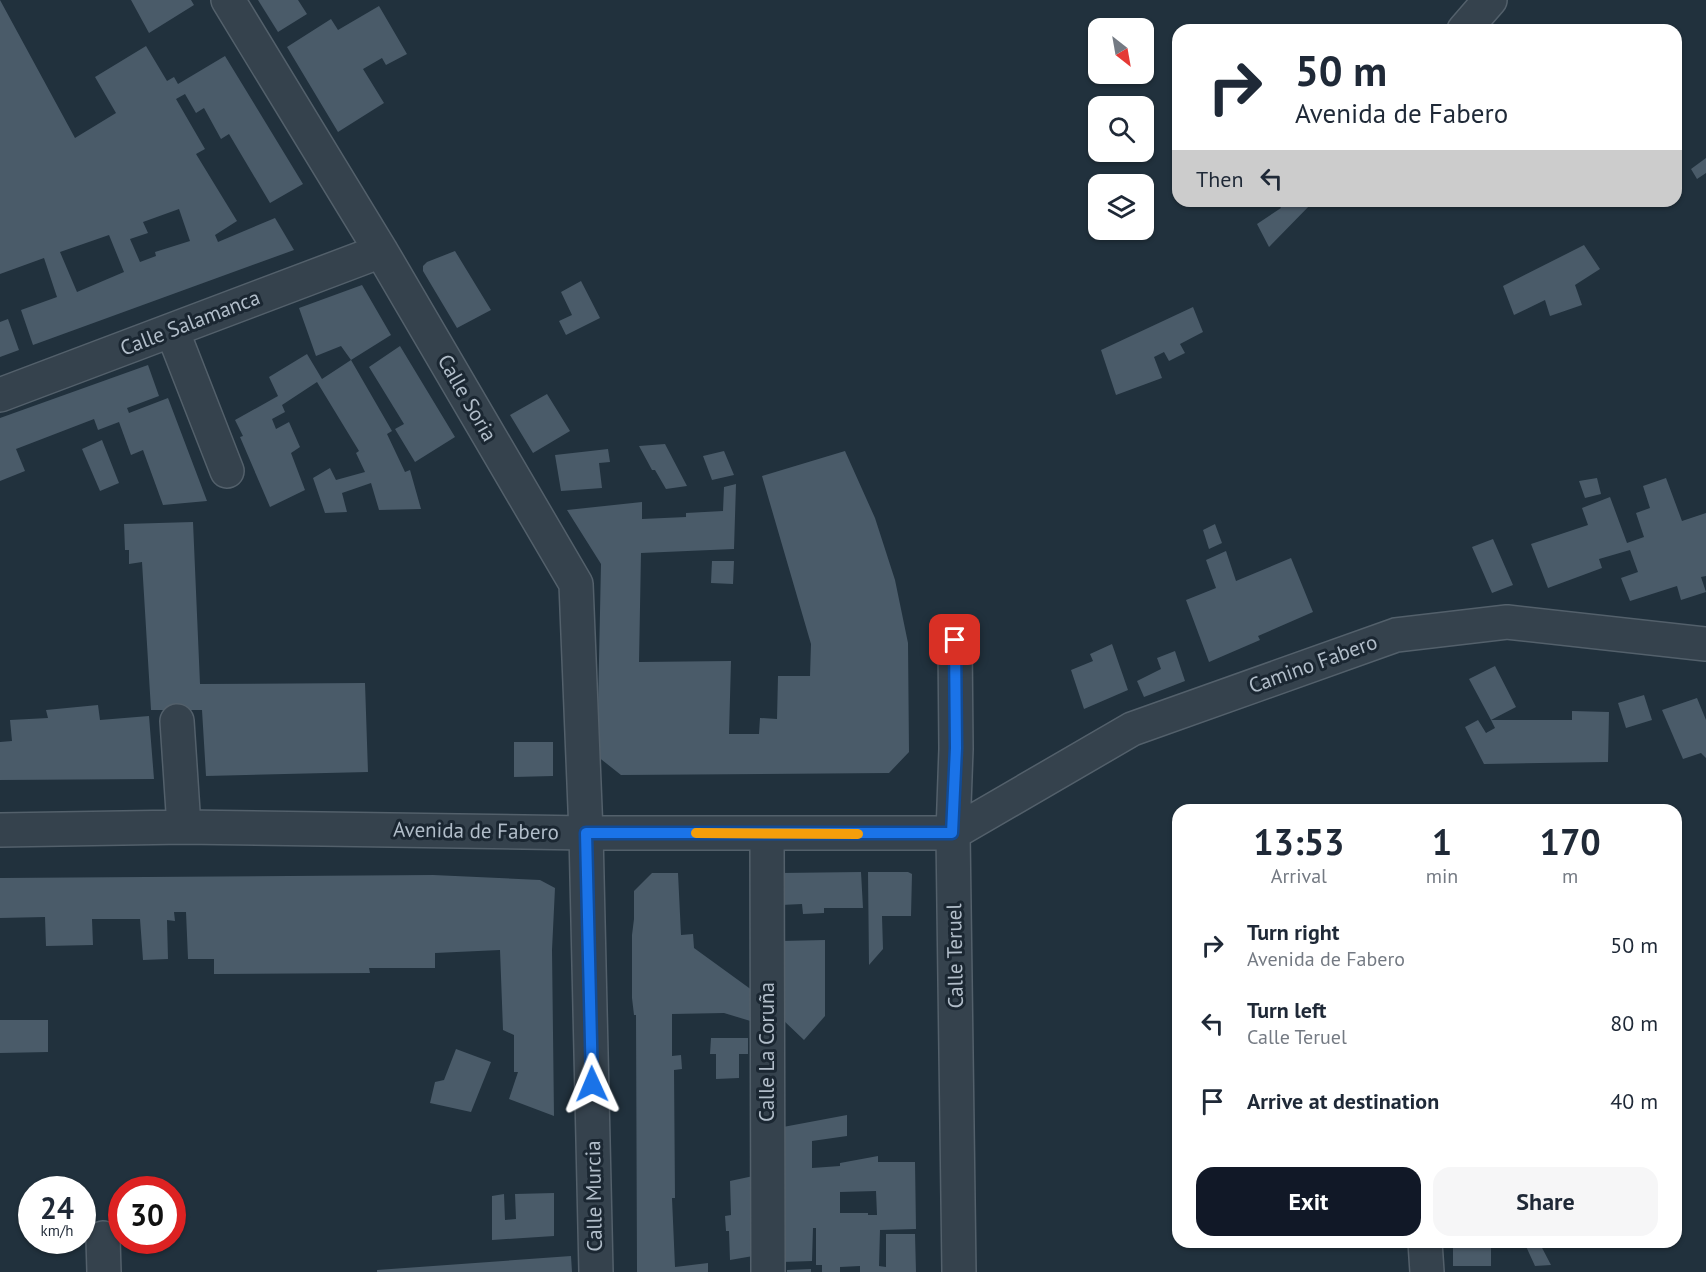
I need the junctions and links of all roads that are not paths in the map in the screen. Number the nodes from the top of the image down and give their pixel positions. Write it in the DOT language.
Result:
graph roads {
  1 [pos="228,0"];
  2 [pos="1490,0"];
  3 [pos="1469,24"];
  4 [pos="381,251"];
  5 [pos="172,330"];
  6 [pos="0,395"];
  7 [pos="227,471"];
  8 [pos="955,640"];
  9 [pos="1706,644"];
  10 [pos="177,721"];
  11 [pos="184,827"];
  12 [pos="0,830"];
  13 [pos="586,833"];
  14 [pos="767,833"];
  15 [pos="952,833"];
  16 [pos="103,1239"];
  17 [pos="1425,1248"];
  18 [pos="104,1272"];
  19 [pos="596,1272"];
  20 [pos="768,1272"];
  21 [pos="959,1272"];
  22 [pos="1427,1272"];
  1 -- 4 [label="street, Calle Soria"];
  2 -- 3 [label="street"];
  4 -- 5 [label="street, Calle Salamanca"];
  4 -- 13 [label="street, Calle Soria"];
  5 -- 6 [label="street, Calle Salamanca"];
  5 -- 7 [label="street"];
  8 -- 15 [label="street, Calle Teruel"];
  9 -- 15 [label="street, Camino Fabero"];
  10 -- 11 [label="street"];
  11 -- 12 [label="street, Avenida de Fabero"];
  11 -- 13 [label="street, Avenida de Fabero"];
  13 -- 14 [label="street, Avenida de Fabero"];
  13 -- 19 [label="street, Calle Murcia"];
  14 -- 15 [label="street, Avenida de Fabero"];
  14 -- 20 [label="street, Calle La Coruña"];
  15 -- 21 [label="street, Calle Teruel"];
  16 -- 18 [label="street"];
  17 -- 22 [label="street"];
}
